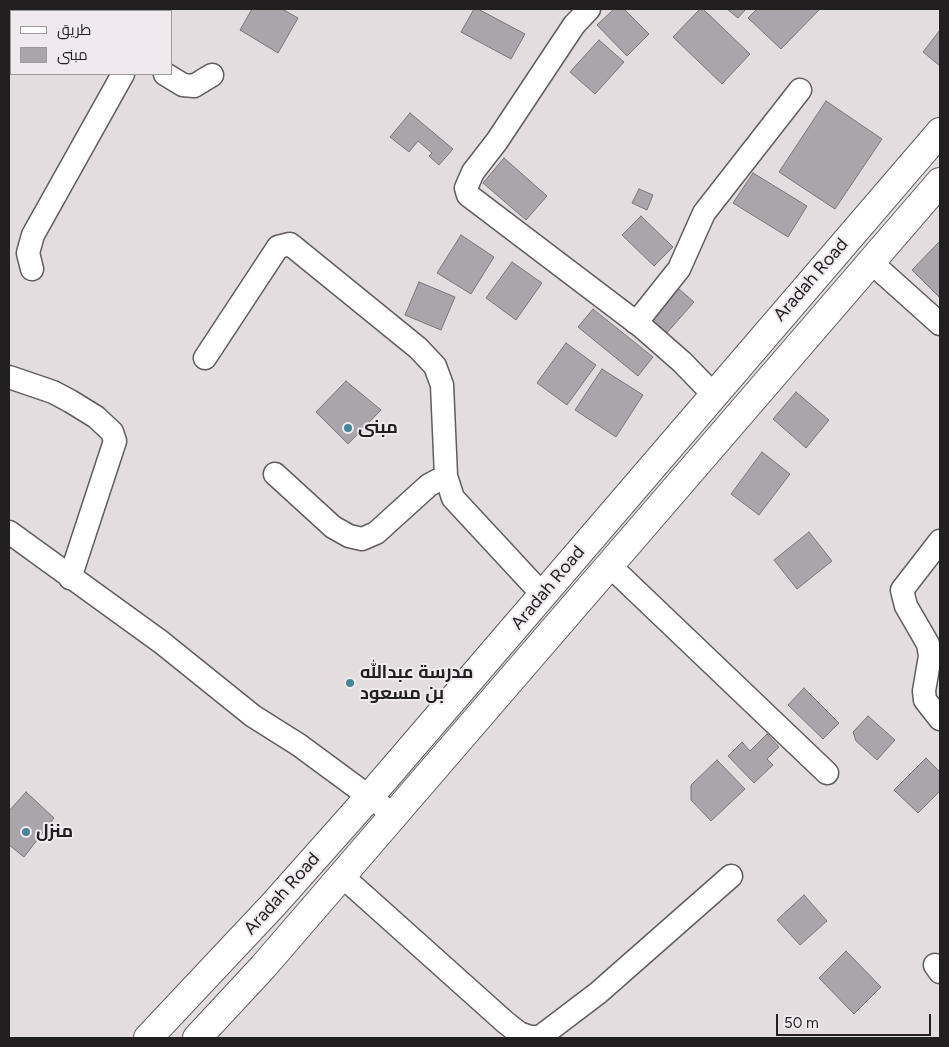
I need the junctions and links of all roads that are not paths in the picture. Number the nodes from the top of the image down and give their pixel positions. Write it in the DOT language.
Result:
graph roads {
  1 [pos="589,9"];
  2 [pos="122,75"];
  3 [pos="167,75"];
  4 [pos="212,75"];
  5 [pos="800,90"];
  6 [pos="940,132"];
  7 [pos="940,182"];
  8 [pos="872,263"];
  9 [pos="32,269"];
  10 [pos="636,323"];
  11 [pos="940,324"];
  12 [pos="205,358"];
  13 [pos="9,377"];
  14 [pos="713,394"];
  15 [pos="275,474"];
  16 [pos="446,476"];
  17 [pos="9,532"];
  18 [pos="940,541"];
  19 [pos="609,565"];
  20 [pos="70,578"];
  21 [pos="542,594"];
  22 [pos="940,719"];
  23 [pos="827,773"];
  24 [pos="370,796"];
  25 [pos="394,815"];
  26 [pos="342,876"];
  27 [pos="731,876"];
  28 [pos="148,1038"];
  29 [pos="197,1038"];
  1 -- 10 [label="street"];
  2 -- 9 [label="street"];
  3 -- 4 [label="street"];
  5 -- 10 [label="street"];
  6 -- 14 [label="main road, Aradah Road"];
  7 -- 8 [label="main road"];
  8 -- 11 [label="street"];
  8 -- 19 [label="main road"];
  10 -- 14 [label="street"];
  12 -- 16 [label="street"];
  13 -- 20 [label="street"];
  14 -- 21 [label="main road, Aradah Road"];
  15 -- 16 [label="street"];
  16 -- 21 [label="street"];
  17 -- 20 [label="street"];
  18 -- 22 [label="street"];
  19 -- 23 [label="street"];
  19 -- 25 [label="main road"];
  20 -- 24 [label="street"];
  21 -- 24 [label="main road, Aradah Road"];
  24 -- 25 [label="street"];
  24 -- 28 [label="main road, Aradah Road"];
  25 -- 26 [label="main road"];
  26 -- 27 [label="street"];
  26 -- 29 [label="main road"];
}
